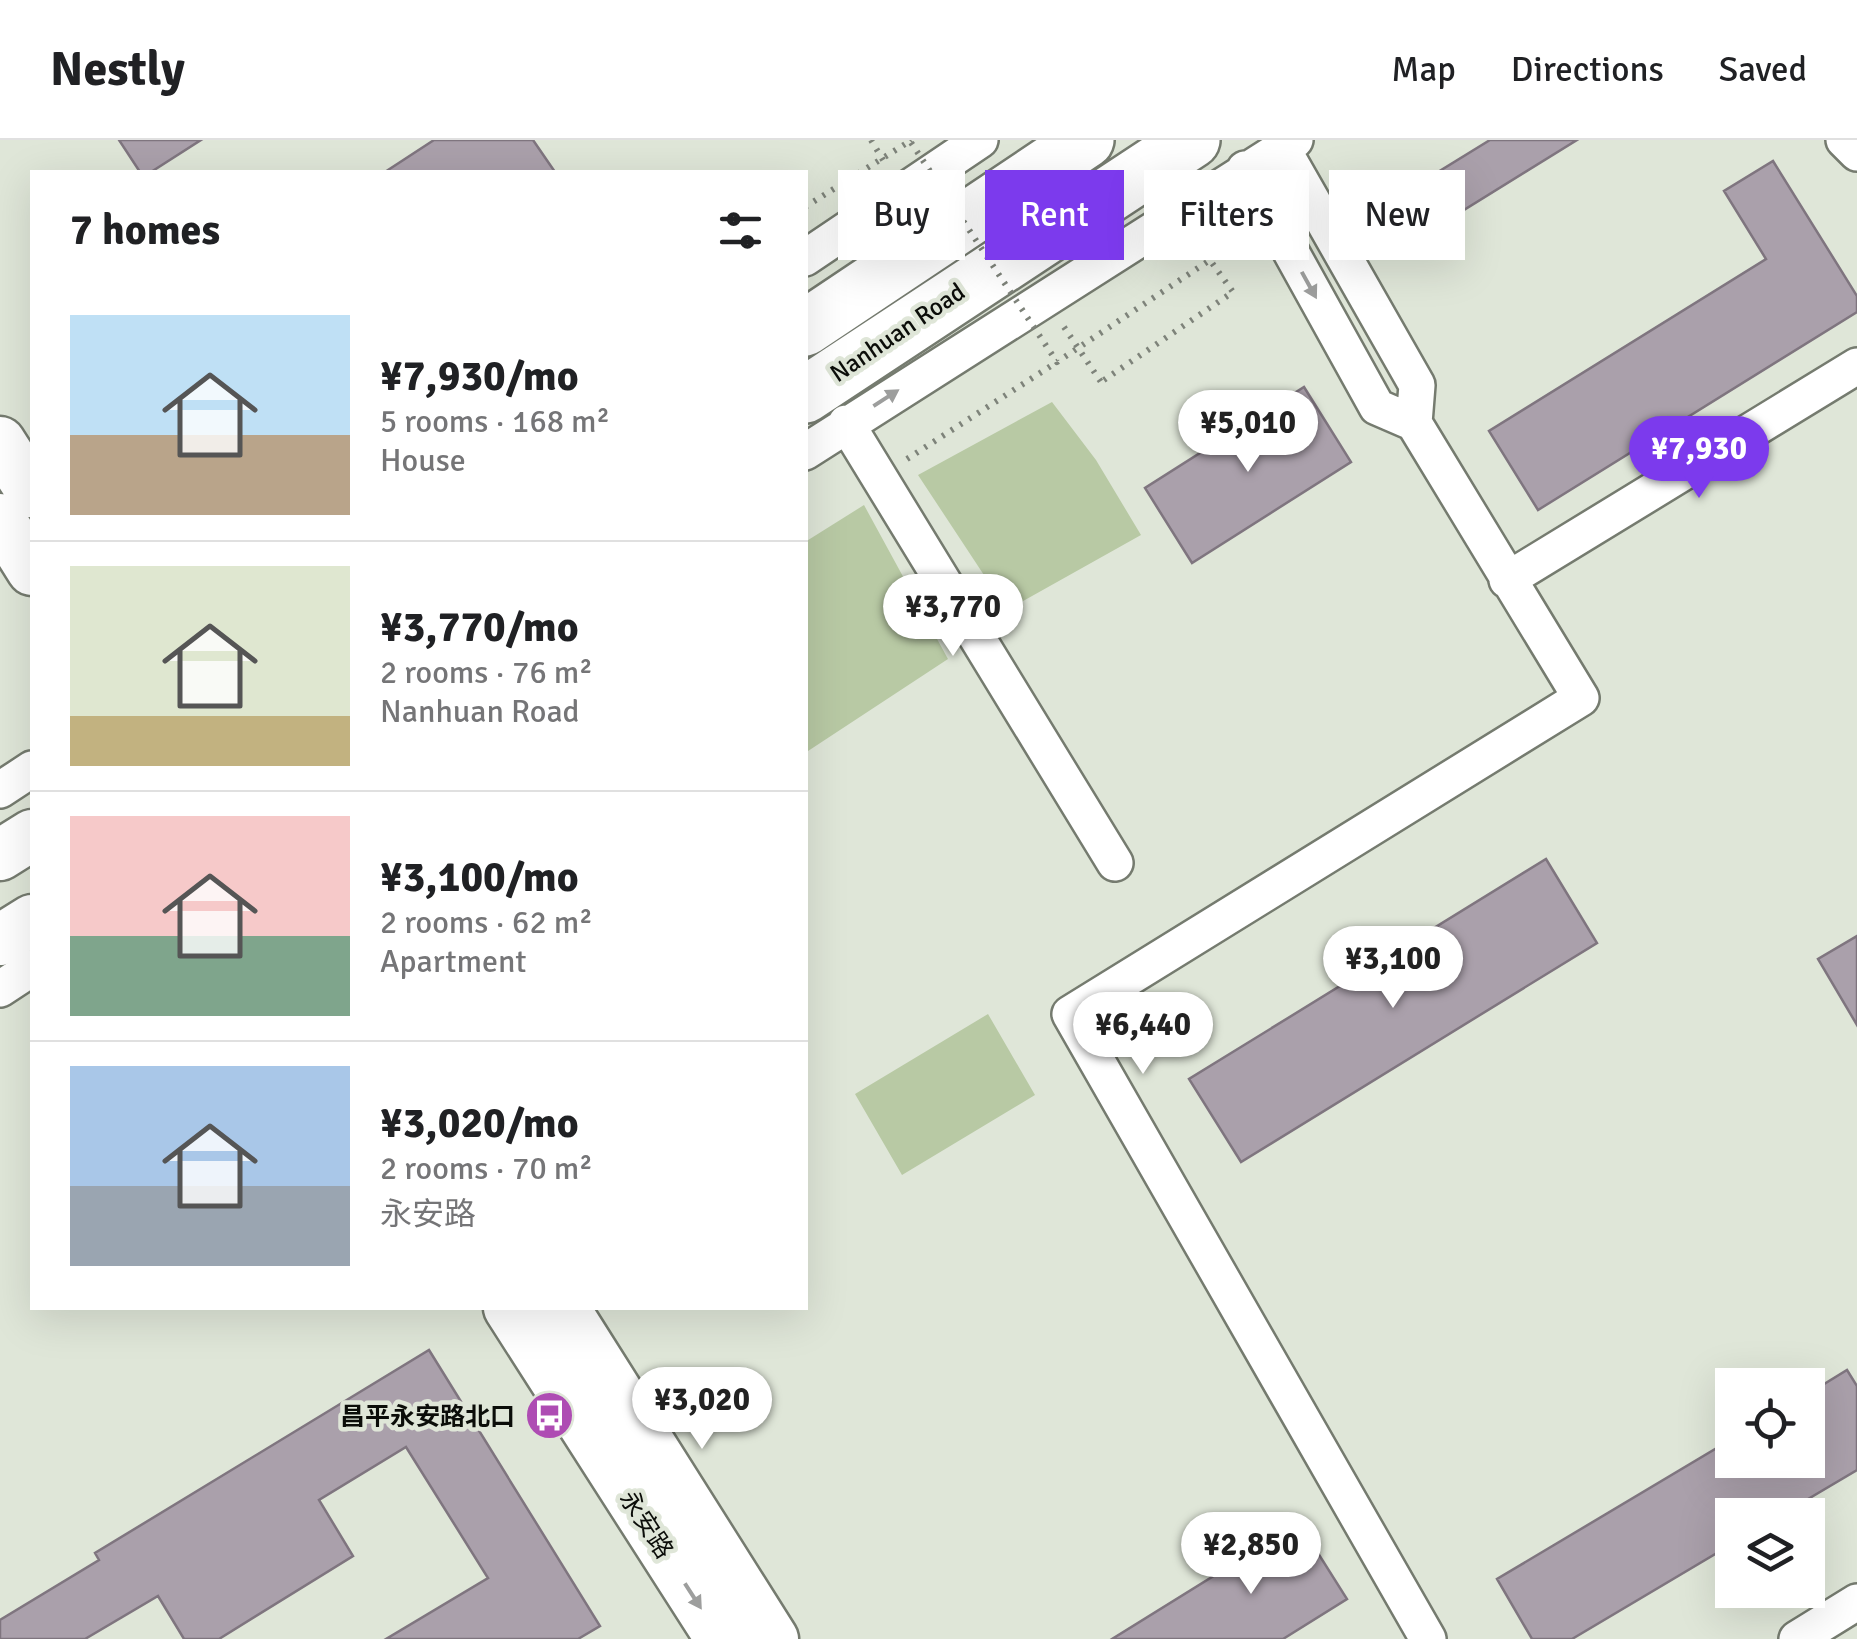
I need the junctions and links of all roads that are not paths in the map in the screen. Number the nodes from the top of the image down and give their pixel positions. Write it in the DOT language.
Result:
graph roads {
  1 [pos="980,140"];
  2 [pos="1086,140"];
  3 [pos="1192,140"];
  4 [pos="1844,140"];
  5 [pos="1855,140"];
  6 [pos="1288,144"];
  7 [pos="1857,150"];
  8 [pos="1245,169"];
  9 [pos="808,256"];
  10 [pos="808,326"];
  11 [pos="1857,366"];
  12 [pos="826,409"];
  13 [pos="1414,423"];
  14 [pos="0,442"];
  15 [pos="808,446"];
  16 [pos="30,489"];
  17 [pos="0,519"];
  18 [pos="30,567"];
  19 [pos="1508,580"];
  20 [pos="30,770"];
  21 [pos="0,790"];
  22 [pos="30,835"];
  23 [pos="0,855"];
  24 [pos="1115,862"];
  25 [pos="30,921"];
  26 [pos="0,940"];
  27 [pos="30,969"];
  28 [pos="0,989"];
  29 [pos="509,1310"];
  30 [pos="565,1310"];
  31 [pos="1857,1602"];
  32 [pos="721,1639"];
  33 [pos="772,1639"];
  34 [pos="1428,1639"];
  35 [pos="1797,1639"];
  1 -- 9 [label="street"];
  2 -- 10 [label="main road"];
  3 -- 12 [label="main road, Nanhuan Road"];
  4 -- 7 [label="street"];
  5 -- 7 [label="street"];
  6 -- 8 [label="street"];
  6 -- 13 [label="street"];
  12 -- 8 [label="street, one-way"];
  8 -- 13 [label="street, one-way"];
  11 -- 19 [label="street"];
  12 -- 15 [label="street"];
  12 -- 24 [label="street"];
  13 -- 19 [label="street"];
  14 -- 16 [label="main road"];
  17 -- 18 [label="main road"];
  19 -- 34 [label="street"];
  20 -- 21 [label="street"];
  22 -- 23 [label="main road"];
  25 -- 26 [label="main road"];
  27 -- 28 [label="street"];
  29 -- 32 [label="main road, 永安路, one-way"];
  30 -- 33 [label="main road, 永安路"];
  31 -- 35 [label="street"];
}
